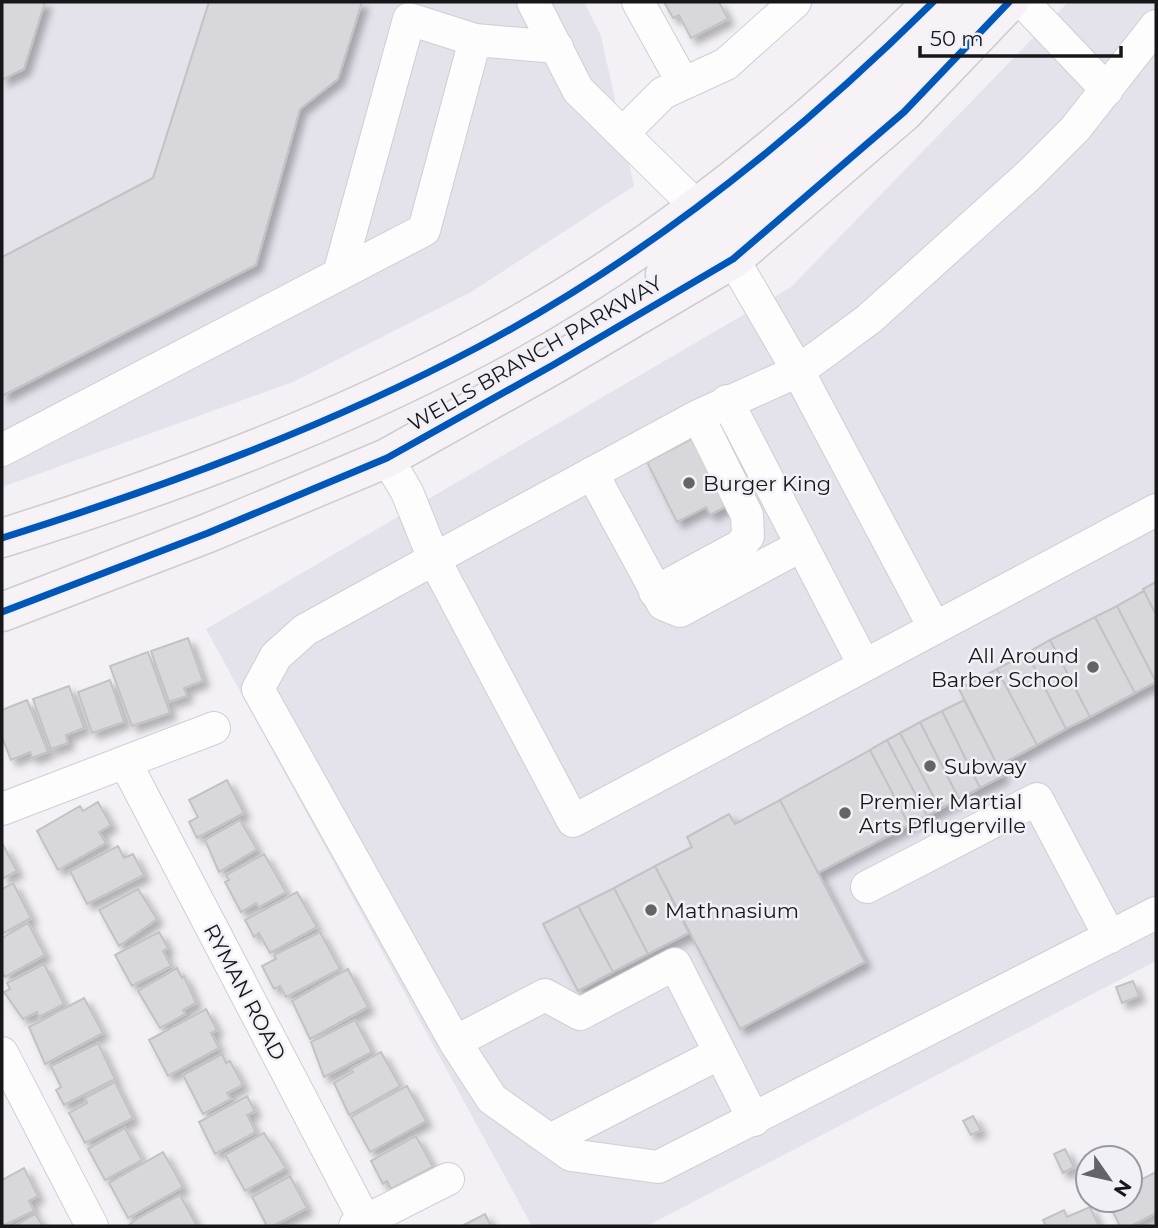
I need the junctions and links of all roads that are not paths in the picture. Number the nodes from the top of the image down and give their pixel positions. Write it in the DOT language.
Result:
graph roads {
  1 [pos="533,2"];
  2 [pos="638,2"];
  3 [pos="795,2"];
  4 [pos="933,2"];
  5 [pos="967,2"];
  6 [pos="1009,2"];
  7 [pos="1023,2"];
  8 [pos="1156,26"];
  9 [pos="475,40"];
  10 [pos="557,47"];
  11 [pos="683,83"];
  12 [pos="1107,90"];
  13 [pos="624,133"];
  14 [pos="697,207"];
  15 [pos="733,259"];
  16 [pos="339,275"];
  17 [pos="798,371"];
  18 [pos="727,401"];
  19 [pos="698,416"];
  20 [pos="2,450"];
  21 [pos="754,452"];
  22 [pos="387,458"];
  23 [pos="592,473"];
  24 [pos="1156,510"];
  25 [pos="747,514"];
  26 [pos="2,538"];
  27 [pos="802,545"];
  28 [pos="433,559"];
  29 [pos="655,592"];
  30 [pos="2,612"];
  31 [pos="934,627"];
  32 [pos="864,665"];
  33 [pos="214,728"];
  34 [pos="125,762"];
  35 [pos="2,808"];
  36 [pos="867,887"];
  37 [pos="1156,913"];
  38 [pos="1110,937"];
  39 [pos="455,1042"];
  40 [pos="2,1053"];
  41 [pos="720,1053"];
  42 [pos="754,1120"];
  43 [pos="550,1140"];
  44 [pos="448,1179"];
  45 [pos="360,1224"];
  46 [pos="92,1226"];
  1 -- 10 [label="street"];
  2 -- 11 [label="street"];
  3 -- 11 [label="street"];
  4 -- 14 [label="main road, WELLS BRANCH PARKWAY"];
  5 -- 15 [label="main road"];
  6 -- 15 [label="main road, WELLS BRANCH PARKWAY"];
  7 -- 12 [label="street"];
  8 -- 12 [label="street"];
  9 -- 10 [label="street"];
  9 -- 16 [label="street"];
  9 -- 16 [label="street"];
  10 -- 13 [label="street"];
  11 -- 13 [label="street"];
  12 -- 17 [label="street"];
  13 -- 14 [label="street"];
  14 -- 22 [label="main road"];
  14 -- 26 [label="main road, WELLS BRANCH PARKWAY"];
  15 -- 17 [label="street"];
  15 -- 22 [label="main road, WELLS BRANCH PARKWAY"];
  16 -- 20 [label="street"];
  17 -- 18 [label="street"];
  17 -- 31 [label="street"];
  18 -- 19 [label="street"];
  18 -- 21 [label="street"];
  19 -- 23 [label="street"];
  19 -- 25 [label="street"];
  21 -- 25 [label="street"];
  21 -- 27 [label="street"];
  22 -- 28 [label="street"];
  22 -- 30 [label="main road, WELLS BRANCH PARKWAY"];
  23 -- 28 [label="street"];
  23 -- 29 [label="street"];
  24 -- 31 [label="street"];
  25 -- 29 [label="street"];
  27 -- 29 [label="street"];
  27 -- 32 [label="street"];
  28 -- 32 [label="street"];
  28 -- 39 [label="street"];
  31 -- 32 [label="street"];
  33 -- 34 [label="street"];
  34 -- 35 [label="street"];
  34 -- 45 [label="street, RYMAN ROAD"];
  36 -- 38 [label="street"];
  37 -- 38 [label="street"];
  38 -- 42 [label="street"];
  39 -- 41 [label="street"];
  39 -- 43 [label="street"];
  40 -- 46 [label="street"];
  41 -- 42 [label="street"];
  41 -- 43 [label="street"];
  42 -- 43 [label="street"];
  44 -- 45 [label="street"];
}
